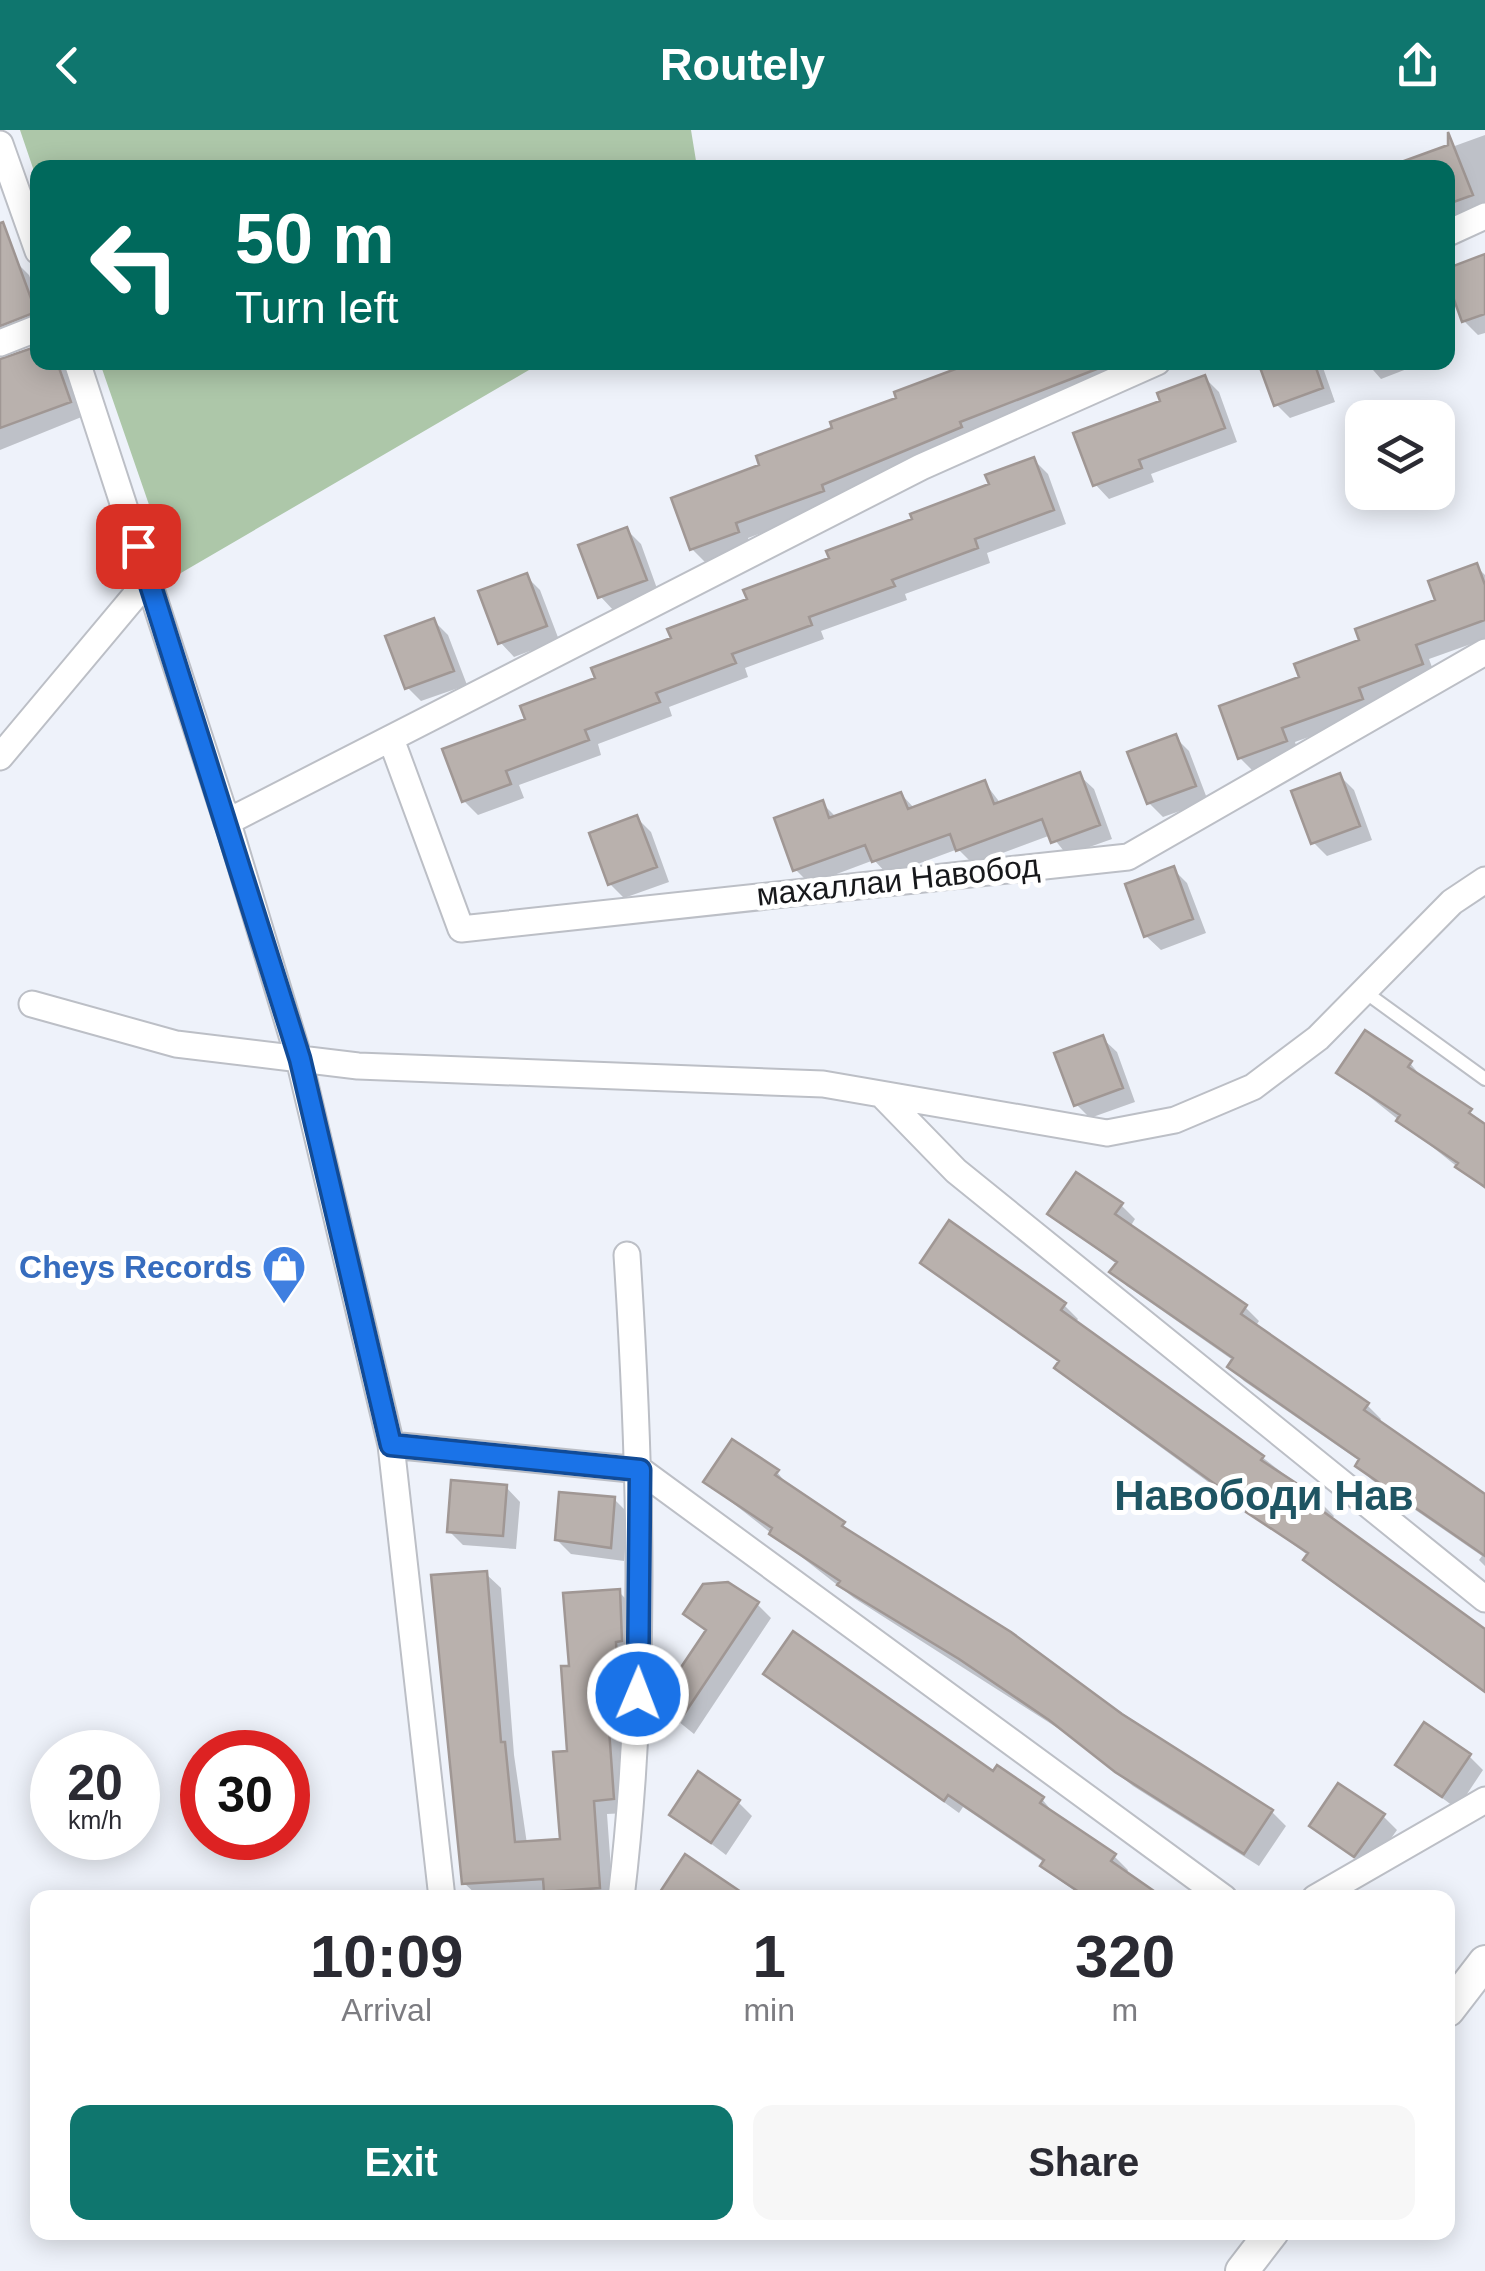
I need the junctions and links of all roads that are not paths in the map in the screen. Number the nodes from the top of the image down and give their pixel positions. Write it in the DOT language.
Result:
graph roads {
  1 [pos="0,144"];
  2 [pos="1485,216"];
  3 [pos="30,228"];
  4 [pos="1455,230"];
  5 [pos="30,331"];
  6 [pos="0,344"];
  7 [pos="79,370"];
  8 [pos="1139,370"];
  9 [pos="148,579"];
  10 [pos="1485,652"];
  11 [pos="391,738"];
  12 [pos="0,757"];
  13 [pos="226,816"];
  14 [pos="1485,880"];
  15 [pos="1366,992"];
  16 [pos="32,1004"];
  17 [pos="300,1059"];
  18 [pos="1485,1079"];
  19 [pos="883,1096"];
  20 [pos="627,1255"];
  21 [pos="391,1445"];
  22 [pos="640,1470"];
  23 [pos="1485,1598"];
  24 [pos="1485,1800"];
  25 [pos="441,1890"];
  26 [pos="623,1890"];
  27 [pos="1213,1890"];
  28 [pos="1329,1890"];
  29 [pos="1485,1962"];
  30 [pos="1455,2001"];
  31 [pos="1266,2240"];
  32 [pos="1242,2271"];
  1 -- 3 [label="street"];
  2 -- 4 [label="street"];
  5 -- 6 [label="street"];
  7 -- 9 [label="street"];
  8 -- 11 [label="street"];
  9 -- 12 [label="street"];
  9 -- 13 [label="street"];
  10 -- 11 [label="street, махаллаи Навобод"];
  11 -- 13 [label="street"];
  13 -- 17 [label="street"];
  14 -- 15 [label="street"];
  15 -- 18 [label="lane"];
  15 -- 19 [label="street"];
  16 -- 17 [label="street"];
  17 -- 19 [label="street"];
  17 -- 21 [label="street"];
  19 -- 23 [label="street"];
  20 -- 22 [label="street"];
  21 -- 22 [label="street"];
  21 -- 25 [label="street"];
  22 -- 26 [label="street"];
  22 -- 27 [label="street"];
  24 -- 28 [label="street"];
  29 -- 30 [label="street"];
  31 -- 32 [label="street"];
}
